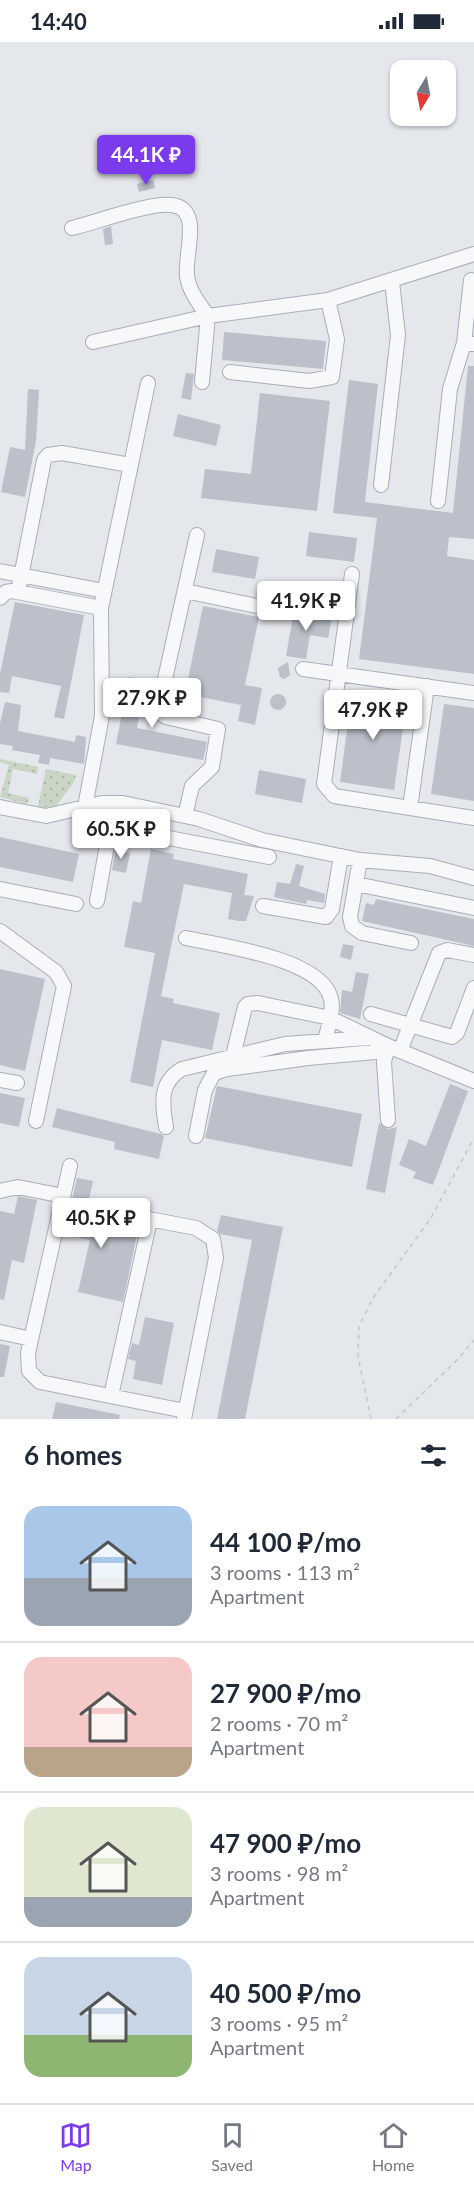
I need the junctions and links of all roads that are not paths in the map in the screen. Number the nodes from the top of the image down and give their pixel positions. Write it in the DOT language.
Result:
graph roads {
  1 [pos="72,228"];
  2 [pos="474,254"];
  3 [pos="471,280"];
  4 [pos="392,282"];
  5 [pos="328,300"];
  6 [pos="208,316"];
  7 [pos="93,342"];
  8 [pos="469,343"];
  9 [pos="230,372"];
  10 [pos="202,382"];
  11 [pos="148,383"];
  12 [pos="130,465"];
  13 [pos="381,485"];
  14 [pos="438,501"];
  15 [pos="197,535"];
  16 [pos="0,571"];
  17 [pos="352,574"];
  18 [pos="22,575"];
  19 [pos="104,591"];
  20 [pos="184,591"];
  21 [pos="18,592"];
  22 [pos="0,598"];
  23 [pos="261,607"];
  24 [pos="101,608"];
  25 [pos="303,669"];
  26 [pos="339,674"];
  27 [pos="427,686"];
  28 [pos="474,693"];
  29 [pos="0,807"];
  30 [pos="85,807"];
  31 [pos="410,808"];
  32 [pos="180,815"];
  33 [pos="474,818"];
  34 [pos="171,837"];
  35 [pos="341,856"];
  36 [pos="268,857"];
  37 [pos="360,860"];
  38 [pos="474,878"];
  39 [pos="356,884"];
  40 [pos="0,889"];
  41 [pos="97,901"];
  42 [pos="76,904"];
  43 [pos="263,906"];
  44 [pos="474,908"];
  45 [pos="0,931"];
  46 [pos="186,938"];
  47 [pos="411,943"];
  48 [pos="474,955"];
  49 [pos="474,988"];
  50 [pos="370,1014"];
  51 [pos="469,1016"];
  52 [pos="330,1018"];
  53 [pos="410,1026"];
  54 [pos="370,1037"];
  55 [pos="325,1040"];
  56 [pos="392,1049"];
  57 [pos="233,1056"];
  58 [pos="0,1080"];
  59 [pos="474,1081"];
  60 [pos="17,1083"];
  61 [pos="36,1120"];
  62 [pos="388,1120"];
  63 [pos="166,1127"];
  64 [pos="196,1136"];
  65 [pos="70,1167"];
  66 [pos="0,1191"];
  67 [pos="63,1196"];
  68 [pos="102,1210"];
  69 [pos="150,1220"];
  70 [pos="0,1332"];
  71 [pos="31,1339"];
  72 [pos="111,1396"];
  73 [pos="184,1415"];
  1 -- 6 [label="street"];
  2 -- 4 [label="street"];
  3 -- 8 [label="street"];
  4 -- 5 [label="street"];
  4 -- 13 [label="street"];
  5 -- 6 [label="street"];
  5 -- 9 [label="street"];
  6 -- 7 [label="street"];
  6 -- 10 [label="street"];
  8 -- 14 [label="street"];
  11 -- 12 [label="street"];
  12 -- 18 [label="street"];
  12 -- 19 [label="street"];
  15 -- 20 [label="street"];
  16 -- 18 [label="street"];
  17 -- 26 [label="street"];
  18 -- 19 [label="street"];
  18 -- 21 [label="street"];
  19 -- 24 [label="street"];
  20 -- 23 [label="street"];
  20 -- 32 [label="street"];
  21 -- 22 [label="street"];
  21 -- 24 [label="street"];
  24 -- 30 [label="street"];
  25 -- 26 [label="street"];
  26 -- 27 [label="street"];
  26 -- 31 [label="street"];
  27 -- 28 [label="street"];
  27 -- 31 [label="street"];
  29 -- 30 [label="street"];
  30 -- 32 [label="street"];
  31 -- 33 [label="street"];
  32 -- 34 [label="street"];
  32 -- 35 [label="street"];
  34 -- 36 [label="street"];
  34 -- 41 [label="street"];
  35 -- 37 [label="street"];
  35 -- 43 [label="street"];
  37 -- 38 [label="street"];
  37 -- 39 [label="street"];
  39 -- 44 [label="street"];
  39 -- 47 [label="street"];
  40 -- 42 [label="street"];
  45 -- 61 [label="street"];
  46 -- 52 [label="street"];
  48 -- 53 [label="street"];
  49 -- 51 [label="street"];
  50 -- 53 [label="street"];
  51 -- 53 [label="street"];
  52 -- 54 [label="street"];
  52 -- 55 [label="street"];
  52 -- 57 [label="street"];
  53 -- 56 [label="street"];
  54 -- 55 [label="street"];
  54 -- 56 [label="street"];
  55 -- 57 [label="street"];
  56 -- 59 [label="street"];
  56 -- 62 [label="street"];
  56 -- 64 [label="street"];
  57 -- 63 [label="street"];
  58 -- 60 [label="street"];
  65 -- 67 [label="street"];
  66 -- 67 [label="street"];
  67 -- 71 [label="street"];
  68 -- 69 [label="street"];
  69 -- 72 [label="street"];
  69 -- 73 [label="street"];
  70 -- 71 [label="street"];
  71 -- 72 [label="street"];
  72 -- 73 [label="street"];
}
